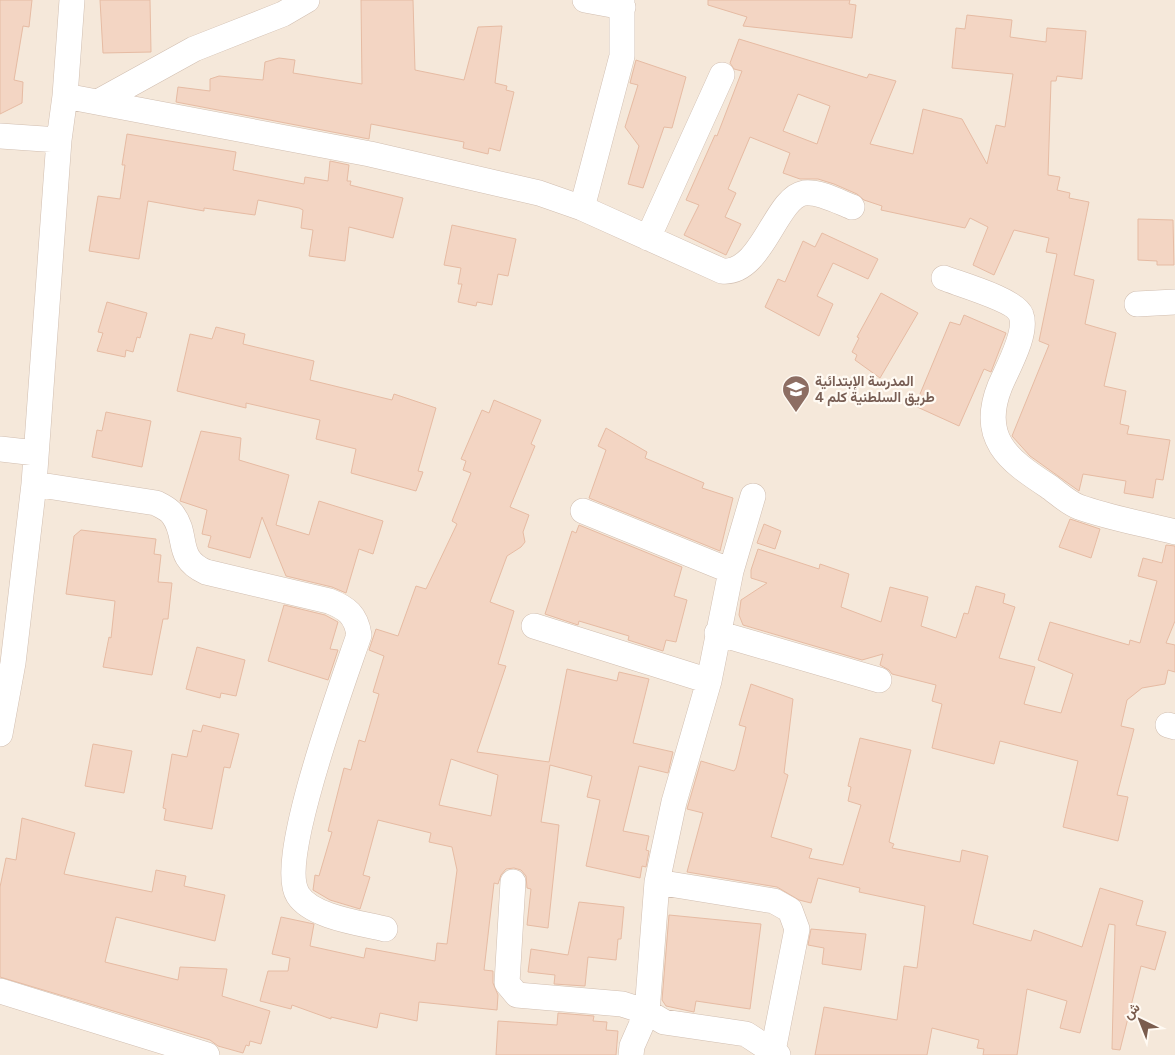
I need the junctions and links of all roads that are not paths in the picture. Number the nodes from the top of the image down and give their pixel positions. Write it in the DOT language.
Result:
graph roads {
  1 [pos="72,0"];
  2 [pos="307,0"];
  3 [pos="585,0"];
  4 [pos="623,4"];
  5 [pos="722,76"];
  6 [pos="66,96"];
  7 [pos="98,102"];
  8 [pos="0,136"];
  9 [pos="59,140"];
  10 [pos="852,207"];
  11 [pos="582,208"];
  12 [pos="648,238"];
  13 [pos="944,278"];
  14 [pos="1175,302"];
  15 [pos="1137,304"];
  16 [pos="0,449"];
  17 [pos="36,453"];
  18 [pos="34,484"];
  19 [pos="753,496"];
  20 [pos="583,511"];
  21 [pos="1175,532"];
  22 [pos="731,571"];
  23 [pos="534,626"];
  24 [pos="717,633"];
  25 [pos="6,663"];
  26 [pos="879,680"];
  27 [pos="709,681"];
  28 [pos="0,734"];
  29 [pos="512,882"];
  30 [pos="657,882"];
  31 [pos="385,929"];
  32 [pos="0,991"];
  33 [pos="647,1012"];
  34 [pos="775,1053"];
  35 [pos="207,1055"];
  36 [pos="631,1055"];
  1 -- 6 [label="street"];
  2 -- 7 [label="street"];
  3 -- 4 [label="street"];
  4 -- 11 [label="street"];
  5 -- 12 [label="street"];
  6 -- 7 [label="street"];
  6 -- 9 [label="street"];
  7 -- 11 [label="street"];
  8 -- 9 [label="street"];
  9 -- 17 [label="street"];
  10 -- 12 [label="street"];
  11 -- 12 [label="street"];
  13 -- 21 [label="street"];
  14 -- 15 [label="street"];
  16 -- 17 [label="street"];
  17 -- 18 [label="street"];
  18 -- 25 [label="street"];
  18 -- 31 [label="street"];
  19 -- 22 [label="street"];
  20 -- 22 [label="street"];
  22 -- 24 [label="street"];
  23 -- 27 [label="street"];
  24 -- 26 [label="street"];
  24 -- 27 [label="street"];
  25 -- 28 [label="street"];
  27 -- 30 [label="street"];
  29 -- 33 [label="street"];
  30 -- 33 [label="street"];
  30 -- 34 [label="street"];
  32 -- 35 [label="street"];
  33 -- 34 [label="street"];
  33 -- 36 [label="street"];
}
